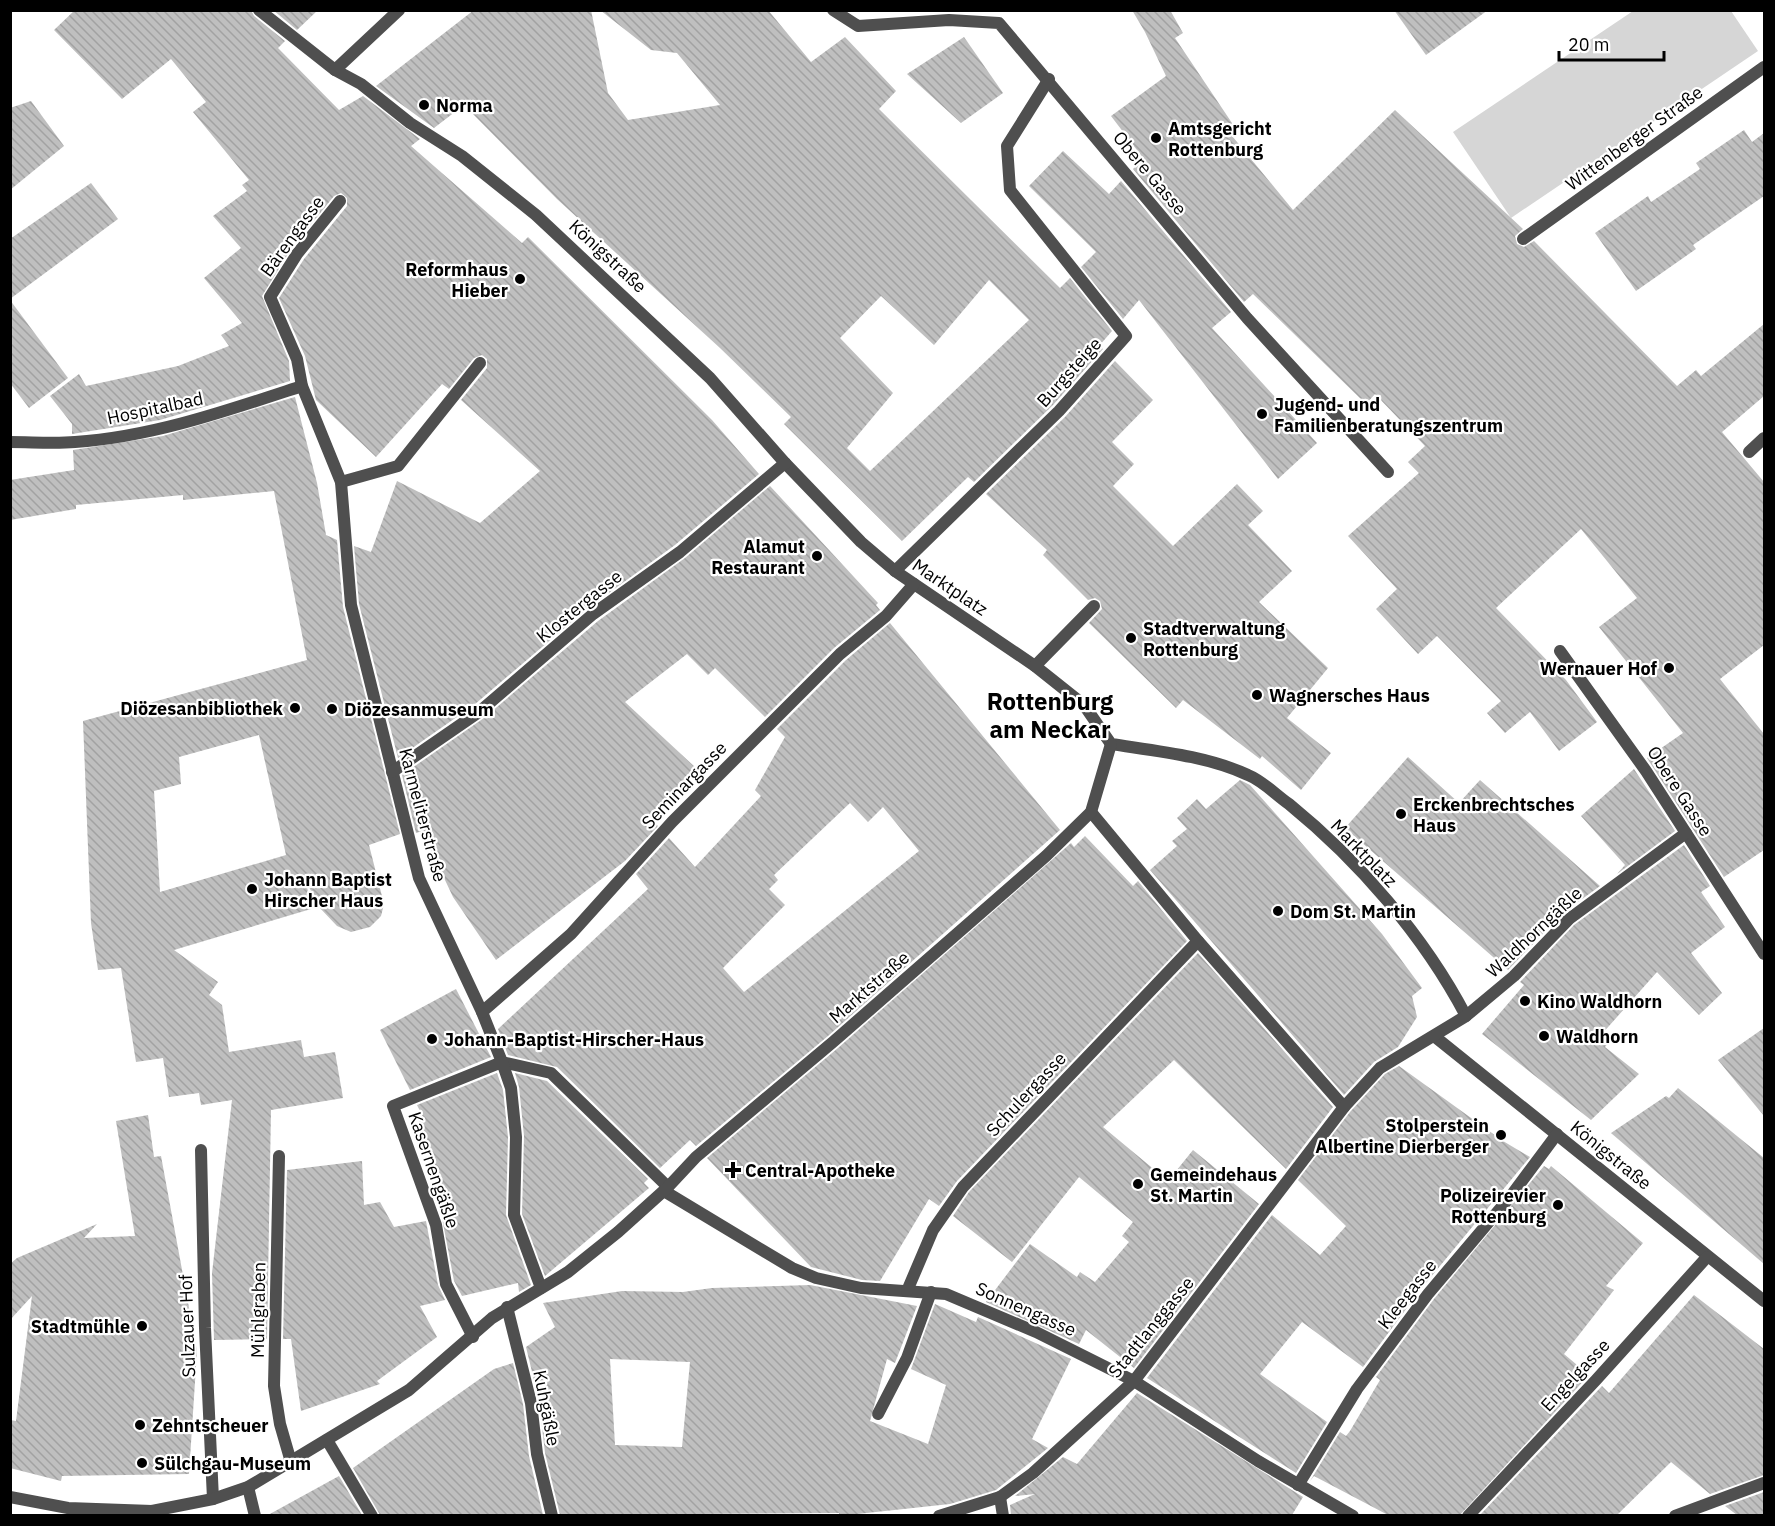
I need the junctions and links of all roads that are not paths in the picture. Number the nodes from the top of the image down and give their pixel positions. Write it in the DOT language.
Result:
graph roads {
  1 [pos="259,10"];
  2 [pos="399,10"];
  3 [pos="833,10"];
  4 [pos="1764,67"];
  5 [pos="335,69"];
  6 [pos="1049,79"];
  7 [pos="340,201"];
  8 [pos="1523,239"];
  9 [pos="297,359"];
  10 [pos="480,363"];
  11 [pos="302,386"];
  12 [pos="1764,438"];
  13 [pos="10,442"];
  14 [pos="1749,452"];
  15 [pos="785,463"];
  16 [pos="1388,472"];
  17 [pos="341,482"];
  18 [pos="895,572"];
  19 [pos="914,584"];
  20 [pos="1094,606"];
  21 [pos="1560,651"];
  22 [pos="1035,666"];
  23 [pos="1111,744"];
  24 [pos="392,772"];
  25 [pos="1091,812"];
  26 [pos="1686,833"];
  27 [pos="1198,941"];
  28 [pos="1764,954"];
  29 [pos="482,1012"];
  30 [pos="1466,1016"];
  31 [pos="1434,1036"];
  32 [pos="502,1062"];
  33 [pos="1344,1107"];
  34 [pos="1557,1134"];
  35 [pos="201,1150"];
  36 [pos="279,1156"];
  37 [pos="666,1189"];
  38 [pos="1707,1257"];
  39 [pos="541,1288"];
  40 [pos="907,1291"];
  41 [pos="931,1292"];
  42 [pos="1764,1301"];
  43 [pos="507,1307"];
  44 [pos="473,1337"];
  45 [pos="1134,1381"];
  46 [pos="878,1414"];
  47 [pos="327,1440"];
  48 [pos="291,1462"];
  49 [pos="1764,1483"];
  50 [pos="1298,1485"];
  51 [pos="248,1487"];
  52 [pos="10,1497"];
  53 [pos="1000,1497"];
  54 [pos="213,1499"];
  55 [pos="67,1512"];
  56 [pos="255,1515"];
  57 [pos="372,1515"];
  58 [pos="552,1515"];
  59 [pos="939,1515"];
  60 [pos="1003,1515"];
  61 [pos="1353,1515"];
  62 [pos="1468,1515"];
  63 [pos="1675,1515"];
  1 -- 5 [label="street, Königstraße"];
  2 -- 5 [label="street"];
  3 -- 6 [label="street, Obere Gasse"];
  4 -- 8 [label="street, Wittenberger Straße"];
  5 -- 15 [label="street, Königstraße"];
  6 -- 16 [label="street, Obere Gasse"];
  6 -- 18 [label="street, Burgsteige"];
  7 -- 9 [label="street, Bärengasse"];
  9 -- 11 [label="street, Karmeliterstraße"];
  10 -- 17 [label="street"];
  11 -- 13 [label="street, Hospitalbad"];
  11 -- 17 [label="street, Karmeliterstraße"];
  12 -- 14 [label="street"];
  15 -- 18 [label="street, Königstraße"];
  15 -- 24 [label="street, Klostergasse"];
  17 -- 24 [label="street, Karmeliterstraße"];
  18 -- 19 [label="street, Marktplatz"];
  19 -- 22 [label="street, Marktplatz"];
  19 -- 29 [label="street, Seminargasse"];
  20 -- 22 [label="street"];
  21 -- 26 [label="street, Obere Gasse"];
  22 -- 23 [label="street, Marktplatz"];
  23 -- 25 [label="street, Marktstraße"];
  23 -- 30 [label="street, Marktplatz"];
  24 -- 29 [label="street, Karmeliterstraße"];
  25 -- 27 [label="street"];
  25 -- 37 [label="street, Marktstraße"];
  26 -- 28 [label="street, Obere Gasse"];
  26 -- 30 [label="street, Waldhorngäßle"];
  27 -- 33 [label="street"];
  27 -- 40 [label="street, Schulergasse"];
  29 -- 32 [label="street, Karmeliterstraße"];
  30 -- 31 [label="street"];
  31 -- 33 [label="street"];
  31 -- 34 [label="street, Königstraße"];
  32 -- 37 [label="street"];
  32 -- 39 [label="street"];
  32 -- 44 [label="street, Kasernengäßle"];
  33 -- 45 [label="street, Stadtlanggasse"];
  34 -- 38 [label="street, Königstraße"];
  34 -- 50 [label="street, Kleegasse"];
  35 -- 54 [label="street, Sulzauer Hof"];
  36 -- 48 [label="street, Mühlgraben"];
  37 -- 39 [label="street, Marktstraße"];
  37 -- 40 [label="street, Sonnengasse"];
  38 -- 42 [label="street, Königstraße"];
  38 -- 62 [label="street, Engelgasse"];
  39 -- 43 [label="street, Marktstraße"];
  40 -- 41 [label="street, Sonnengasse"];
  41 -- 45 [label="street, Sonnengasse"];
  41 -- 46 [label="street"];
  43 -- 44 [label="street, Marktstraße"];
  43 -- 58 [label="street, Kuhgäßle"];
  44 -- 47 [label="street, Marktstraße"];
  45 -- 50 [label="street, Sonnengasse"];
  45 -- 53 [label="street, Stadtlanggasse"];
  47 -- 48 [label="street, Marktstraße"];
  47 -- 57 [label="street"];
  48 -- 51 [label="street, Marktstraße"];
  49 -- 63 [label="street"];
  50 -- 61 [label="street, Sonnengasse"];
  51 -- 54 [label="street, Marktstraße"];
  51 -- 56 [label="street"];
  52 -- 55 [label="street, Marktstraße"];
  53 -- 59 [label="street, Stadtlanggasse"];
  53 -- 60 [label="street"];
  54 -- 55 [label="street, Marktstraße"];
}
